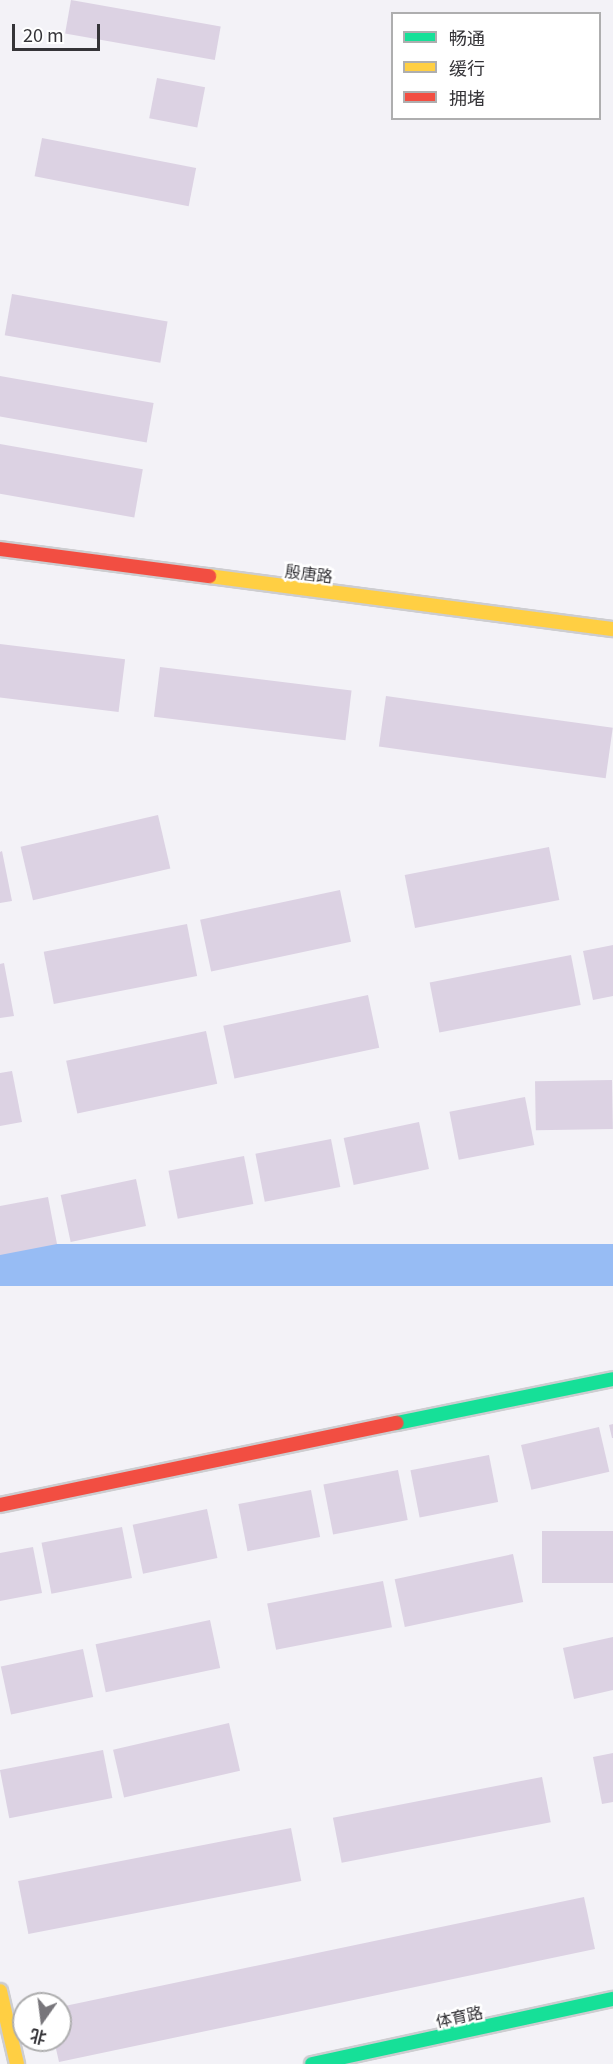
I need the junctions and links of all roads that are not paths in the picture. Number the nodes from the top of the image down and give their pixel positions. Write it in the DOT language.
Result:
graph roads {
  1 [pos="0,549"];
  2 [pos="613,629"];
  3 [pos="613,1378"];
  4 [pos="0,1505"];
  5 [pos="0,1991"];
  6 [pos="613,1999"];
  7 [pos="17,2064"];
  8 [pos="312,2064"];
  1 -- 2 [label="street, 殷唐路"];
  3 -- 4 [label="street"];
  5 -- 7 [label="street"];
  6 -- 8 [label="street, 体育路"];
}
